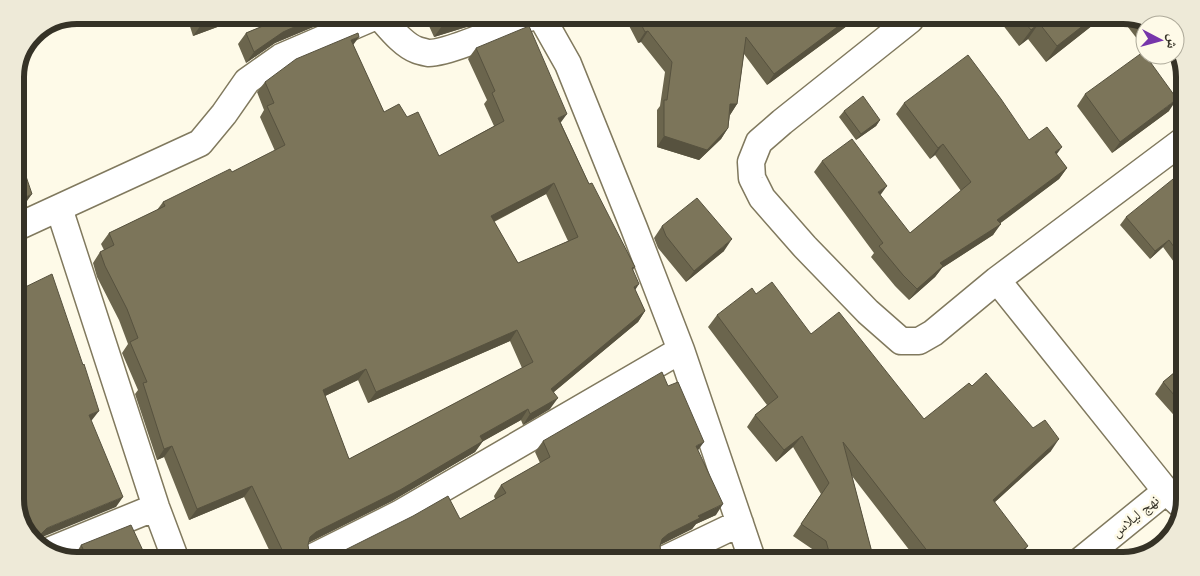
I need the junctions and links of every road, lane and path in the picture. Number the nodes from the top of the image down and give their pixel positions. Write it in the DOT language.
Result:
graph roads {
  1 [pos="358,24"];
  2 [pos="386,24"];
  3 [pos="515,24"];
  4 [pos="545,24"];
  5 [pos="905,24"];
  6 [pos="1176,146"];
  7 [pos="60,208"];
  8 [pos="24,224"];
  9 [pos="997,280"];
  10 [pos="681,350"];
  11 [pos="1173,497"];
  12 [pos="156,507"];
  13 [pos="740,523"];
  14 [pos="56,548"];
  15 [pos="173,552"];
  16 [pos="323,552"];
  17 [pos="680,552"];
  18 [pos="750,552"];
  19 [pos="1093,552"];
  1 -- 7 [label="street"];
  2 -- 3 [label="street"];
  4 -- 10 [label="street"];
  5 -- 9 [label="street"];
  6 -- 9 [label="street"];
  7 -- 8 [label="street"];
  7 -- 12 [label="street"];
  9 -- 11 [label="street"];
  10 -- 13 [label="street"];
  10 -- 16 [label="street"];
  11 -- 19 [label="street, نهج ليلاس"];
  12 -- 14 [label="street"];
  12 -- 15 [label="street"];
  13 -- 17 [label="street"];
  13 -- 18 [label="street"];
}
